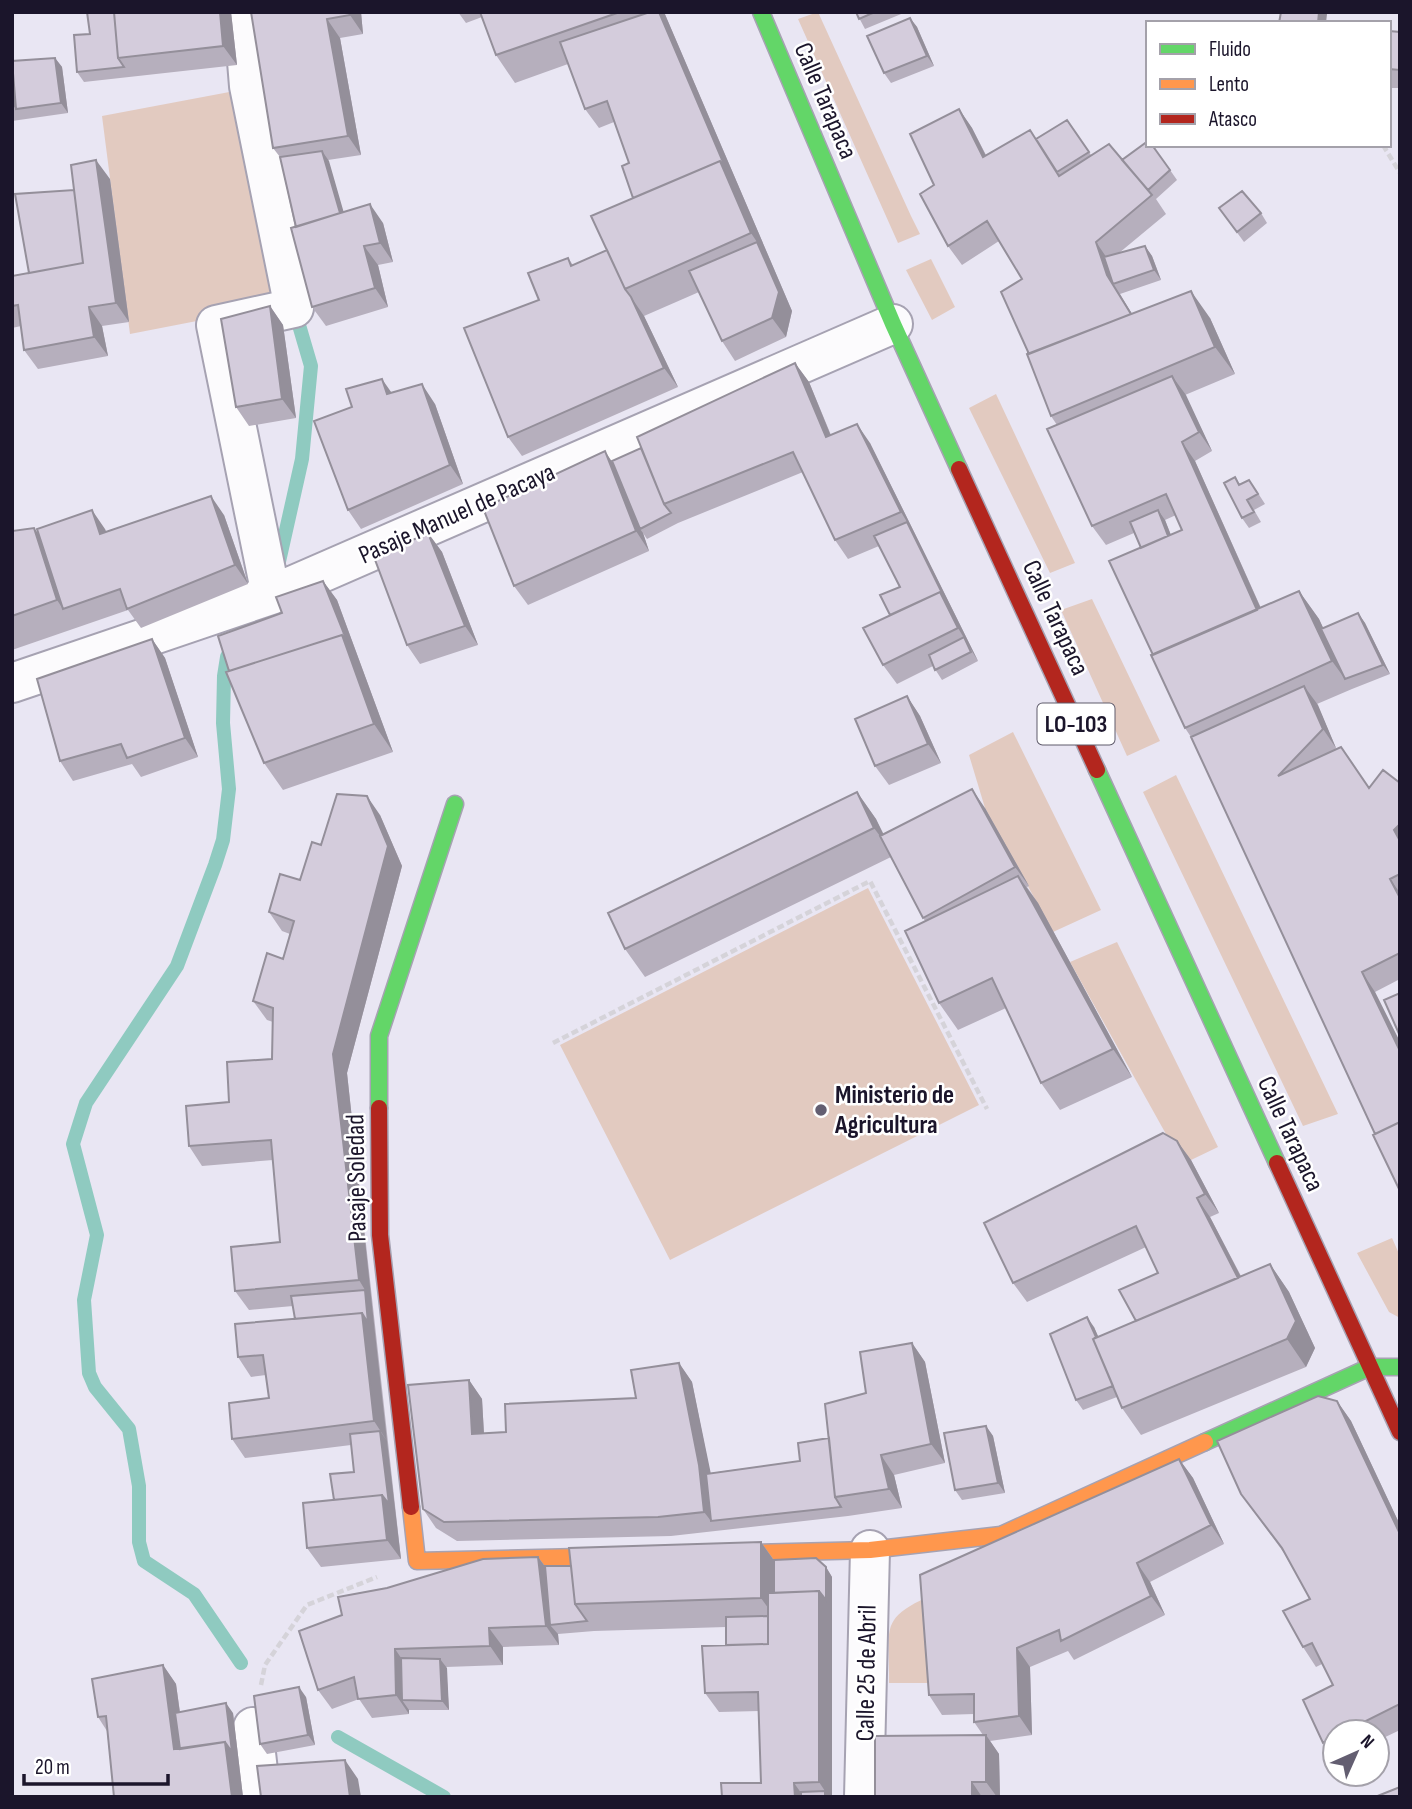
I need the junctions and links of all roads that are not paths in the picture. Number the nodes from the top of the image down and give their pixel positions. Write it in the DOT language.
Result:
graph roads {
  1 [pos="243,12"];
  2 [pos="761,12"];
  3 [pos="893,324"];
  4 [pos="271,595"];
  5 [pos="12,683"];
  6 [pos="455,804"];
  7 [pos="1370,1367"];
  8 [pos="1400,1367"];
  9 [pos="1400,1432"];
  10 [pos="870,1550"];
  11 [pos="692,1554"];
  12 [pos="637,1556"];
  13 [pos="253,1727"];
  14 [pos="261,1797"];
  15 [pos="864,1797"];
  1 -- 4 [label="street"];
  2 -- 3 [label="street, Calle Tarapaca / LO-103"];
  3 -- 4 [label="street, Pasaje Manuel de Pacaya"];
  3 -- 7 [label="street, Calle Tarapaca / LO-103"];
  4 -- 5 [label="street, Pasaje Manuel de Pacaya"];
  6 -- 12 [label="street, Pasaje Soledad"];
  7 -- 8 [label="street"];
  7 -- 9 [label="street, Calle Tarapaca / LO-103"];
  7 -- 10 [label="street"];
  10 -- 11 [label="street"];
  10 -- 15 [label="street, Calle 25 de Abril"];
  13 -- 14 [label="street"];
}
